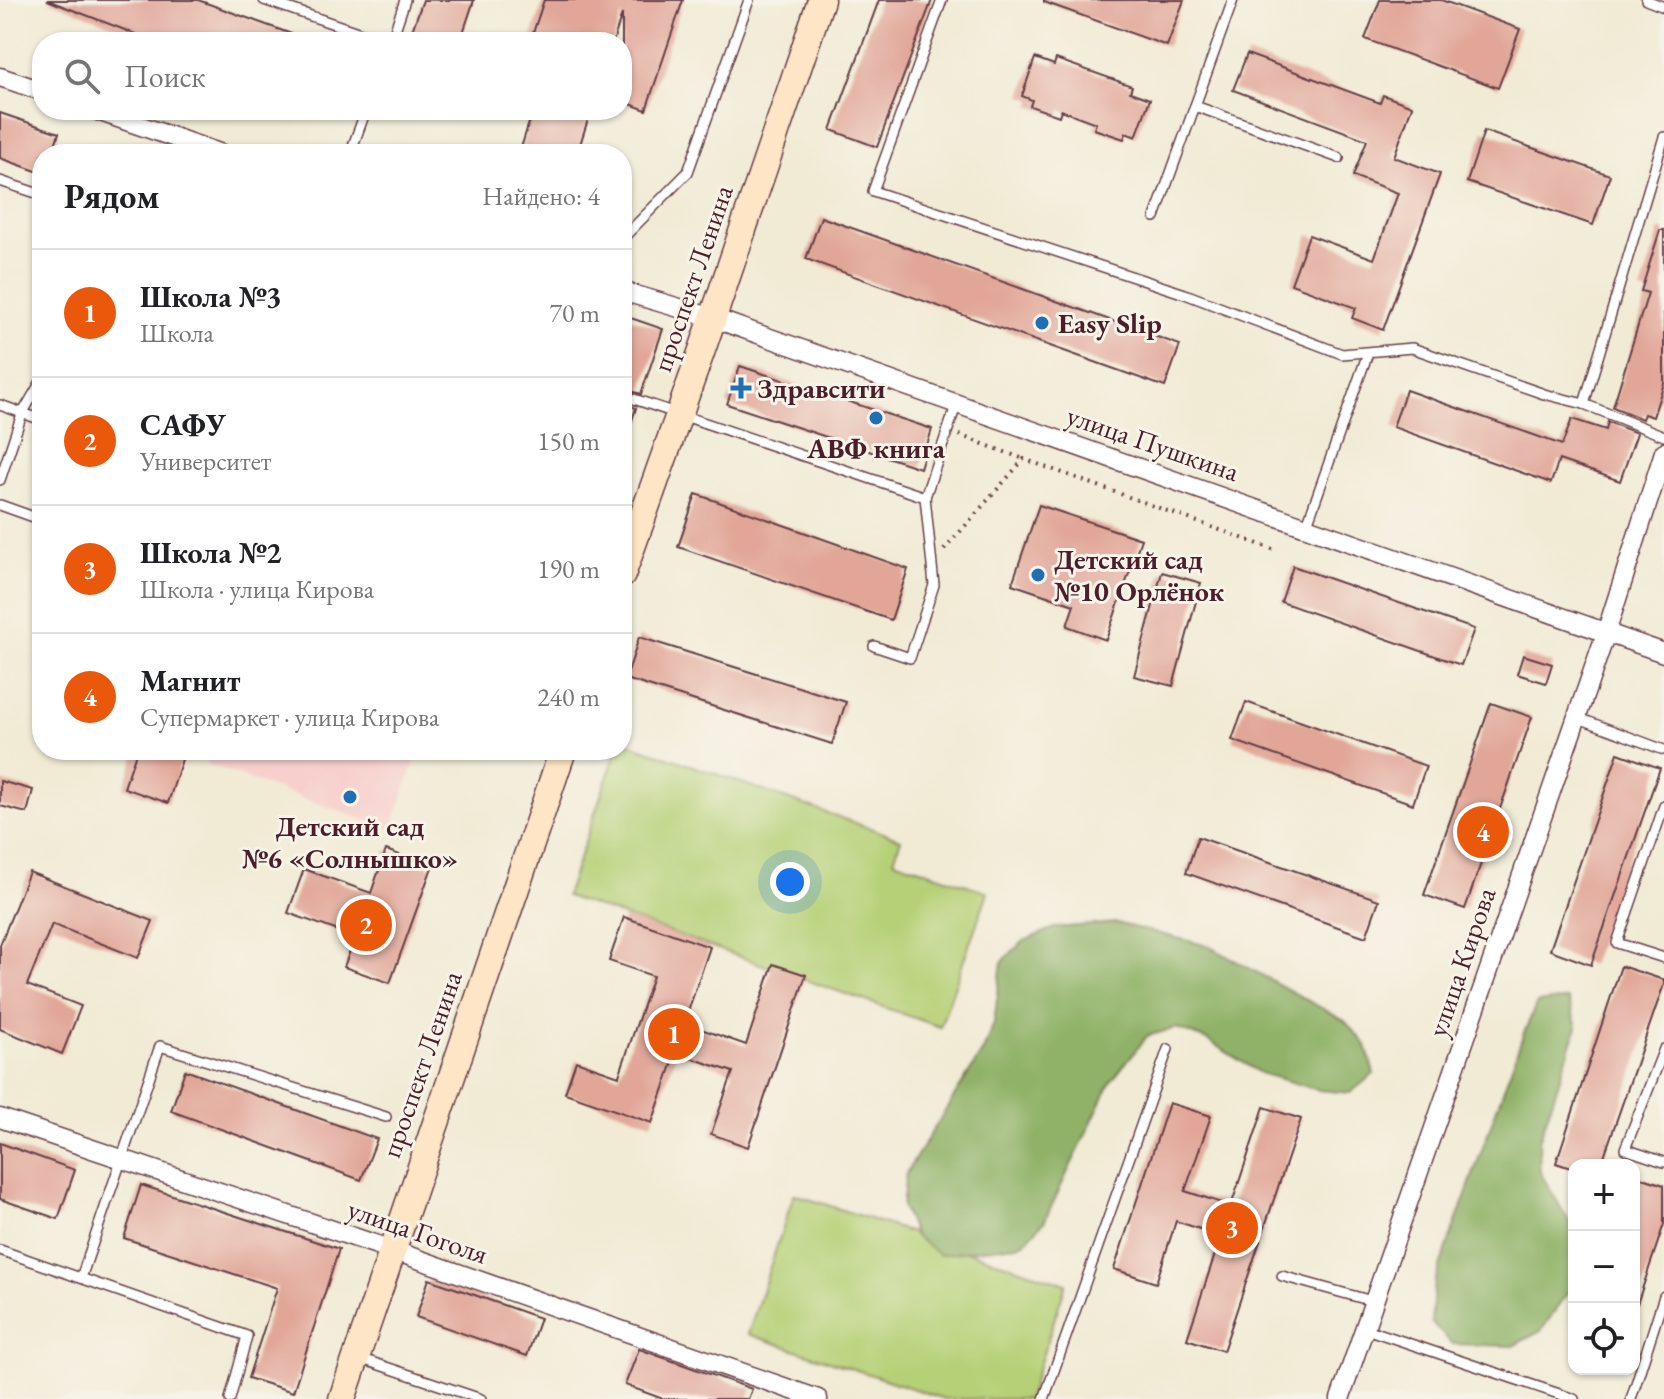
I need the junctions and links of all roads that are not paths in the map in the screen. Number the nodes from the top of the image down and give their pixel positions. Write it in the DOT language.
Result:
graph roads {
  1 [pos="264,0"];
  2 [pos="405,0"];
  3 [pos="749,0"];
  4 [pos="821,0"];
  5 [pos="942,0"];
  6 [pos="1233,0"];
  7 [pos="1646,0"];
  8 [pos="1664,7"];
  9 [pos="359,32"];
  10 [pos="393,32"];
  11 [pos="0,77"];
  12 [pos="32,88"];
  13 [pos="1195,106"];
  14 [pos="117,120"];
  15 [pos="362,120"];
  16 [pos="1664,137"];
  17 [pos="170,144"];
  18 [pos="354,144"];
  19 [pos="1339,158"];
  20 [pos="0,181"];
  21 [pos="32,192"];
  22 [pos="1155,217"];
  23 [pos="632,229"];
  24 [pos="632,294"];
  25 [pos="713,318"];
  26 [pos="1368,353"];
  27 [pos="32,397"];
  28 [pos="632,398"];
  29 [pos="957,403"];
  30 [pos="1584,404"];
  31 [pos="0,405"];
  32 [pos="22,414"];
  33 [pos="680,414"];
  34 [pos="32,417"];
  35 [pos="1664,436"];
  36 [pos="1664,452"];
  37 [pos="0,480"];
  38 [pos="925,497"];
  39 [pos="0,505"];
  40 [pos="32,516"];
  41 [pos="1306,527"];
  42 [pos="632,547"];
  43 [pos="1606,633"];
  44 [pos="874,646"];
  45 [pos="1664,653"];
  46 [pos="1576,717"];
  47 [pos="1664,750"];
  48 [pos="560,760"];
  49 [pos="1664,806"];
  50 [pos="1664,958"];
  51 [pos="1168,1049"];
  52 [pos="1664,1049"];
  53 [pos="386,1117"];
  54 [pos="0,1118"];
  55 [pos="120,1161"];
  56 [pos="1664,1162"];
  57 [pos="0,1250"];
  58 [pos="392,1250"];
  59 [pos="1282,1276"];
  60 [pos="81,1278"];
  61 [pos="1664,1296"];
  62 [pos="1372,1301"];
  63 [pos="1363,1328"];
  64 [pos="356,1358"];
  65 [pos="466,1397"];
  66 [pos="230,1399"];
  67 [pos="342,1399"];
  68 [pos="481,1399"];
  69 [pos="818,1399"];
  70 [pos="1044,1399"];
  71 [pos="1340,1399"];
  72 [pos="1574,1399"];
  73 [pos="1631,1399"];
  1 -- 9 [label="lane"];
  2 -- 10 [label="lane"];
  3 -- 23 [label="lane"];
  4 -- 25 [label="street, проспект Ленина"];
  5 -- 26 [label="lane"];
  6 -- 13 [label="lane"];
  7 -- 8 [label="lane"];
  11 -- 12 [label="street"];
  13 -- 19 [label="lane"];
  13 -- 22 [label="lane"];
  14 -- 17 [label="street"];
  15 -- 18 [label="lane"];
  16 -- 30 [label="lane"];
  20 -- 21 [label="lane"];
  24 -- 25 [label="street, улица Пушкина"];
  25 -- 29 [label="street, улица Пушкина"];
  25 -- 33 [label="street, проспект Ленина"];
  26 -- 30 [label="lane"];
  26 -- 41 [label="lane"];
  27 -- 32 [label="lane"];
  28 -- 33 [label="lane"];
  29 -- 38 [label="lane"];
  29 -- 41 [label="street, улица Пушкина"];
  30 -- 35 [label="lane"];
  31 -- 32 [label="lane"];
  32 -- 34 [label="lane"];
  32 -- 37 [label="lane"];
  33 -- 38 [label="lane"];
  33 -- 42 [label="street, проспект Ленина"];
  36 -- 43 [label="street, улица Кирова"];
  38 -- 44 [label="lane"];
  39 -- 40 [label="lane"];
  41 -- 43 [label="street, улица Пушкина"];
  43 -- 45 [label="street, улица Пушкина"];
  43 -- 46 [label="street, улица Кирова"];
  46 -- 47 [label="lane"];
  46 -- 62 [label="street, улица Кирова"];
  48 -- 58 [label="street, проспект Ленина"];
  49 -- 50 [label="lane"];
  51 -- 70 [label="lane"];
  52 -- 56 [label="lane"];
  53 -- 55 [label="lane"];
  54 -- 55 [label="street, улица Гоголя"];
  55 -- 58 [label="street, улица Гоголя"];
  55 -- 60 [label="lane"];
  57 -- 60 [label="lane"];
  58 -- 64 [label="street, проспект Ленина"];
  58 -- 69 [label="street, улица Гоголя"];
  59 -- 62 [label="lane"];
  60 -- 66 [label="lane"];
  61 -- 73 [label="lane"];
  62 -- 63 [label="street, улица Кирова"];
  63 -- 71 [label="street, улица Кирова"];
  63 -- 72 [label="lane"];
  64 -- 65 [label="lane"];
  64 -- 67 [label="street, проспект Ленина"];
  65 -- 68 [label="lane"];
}
